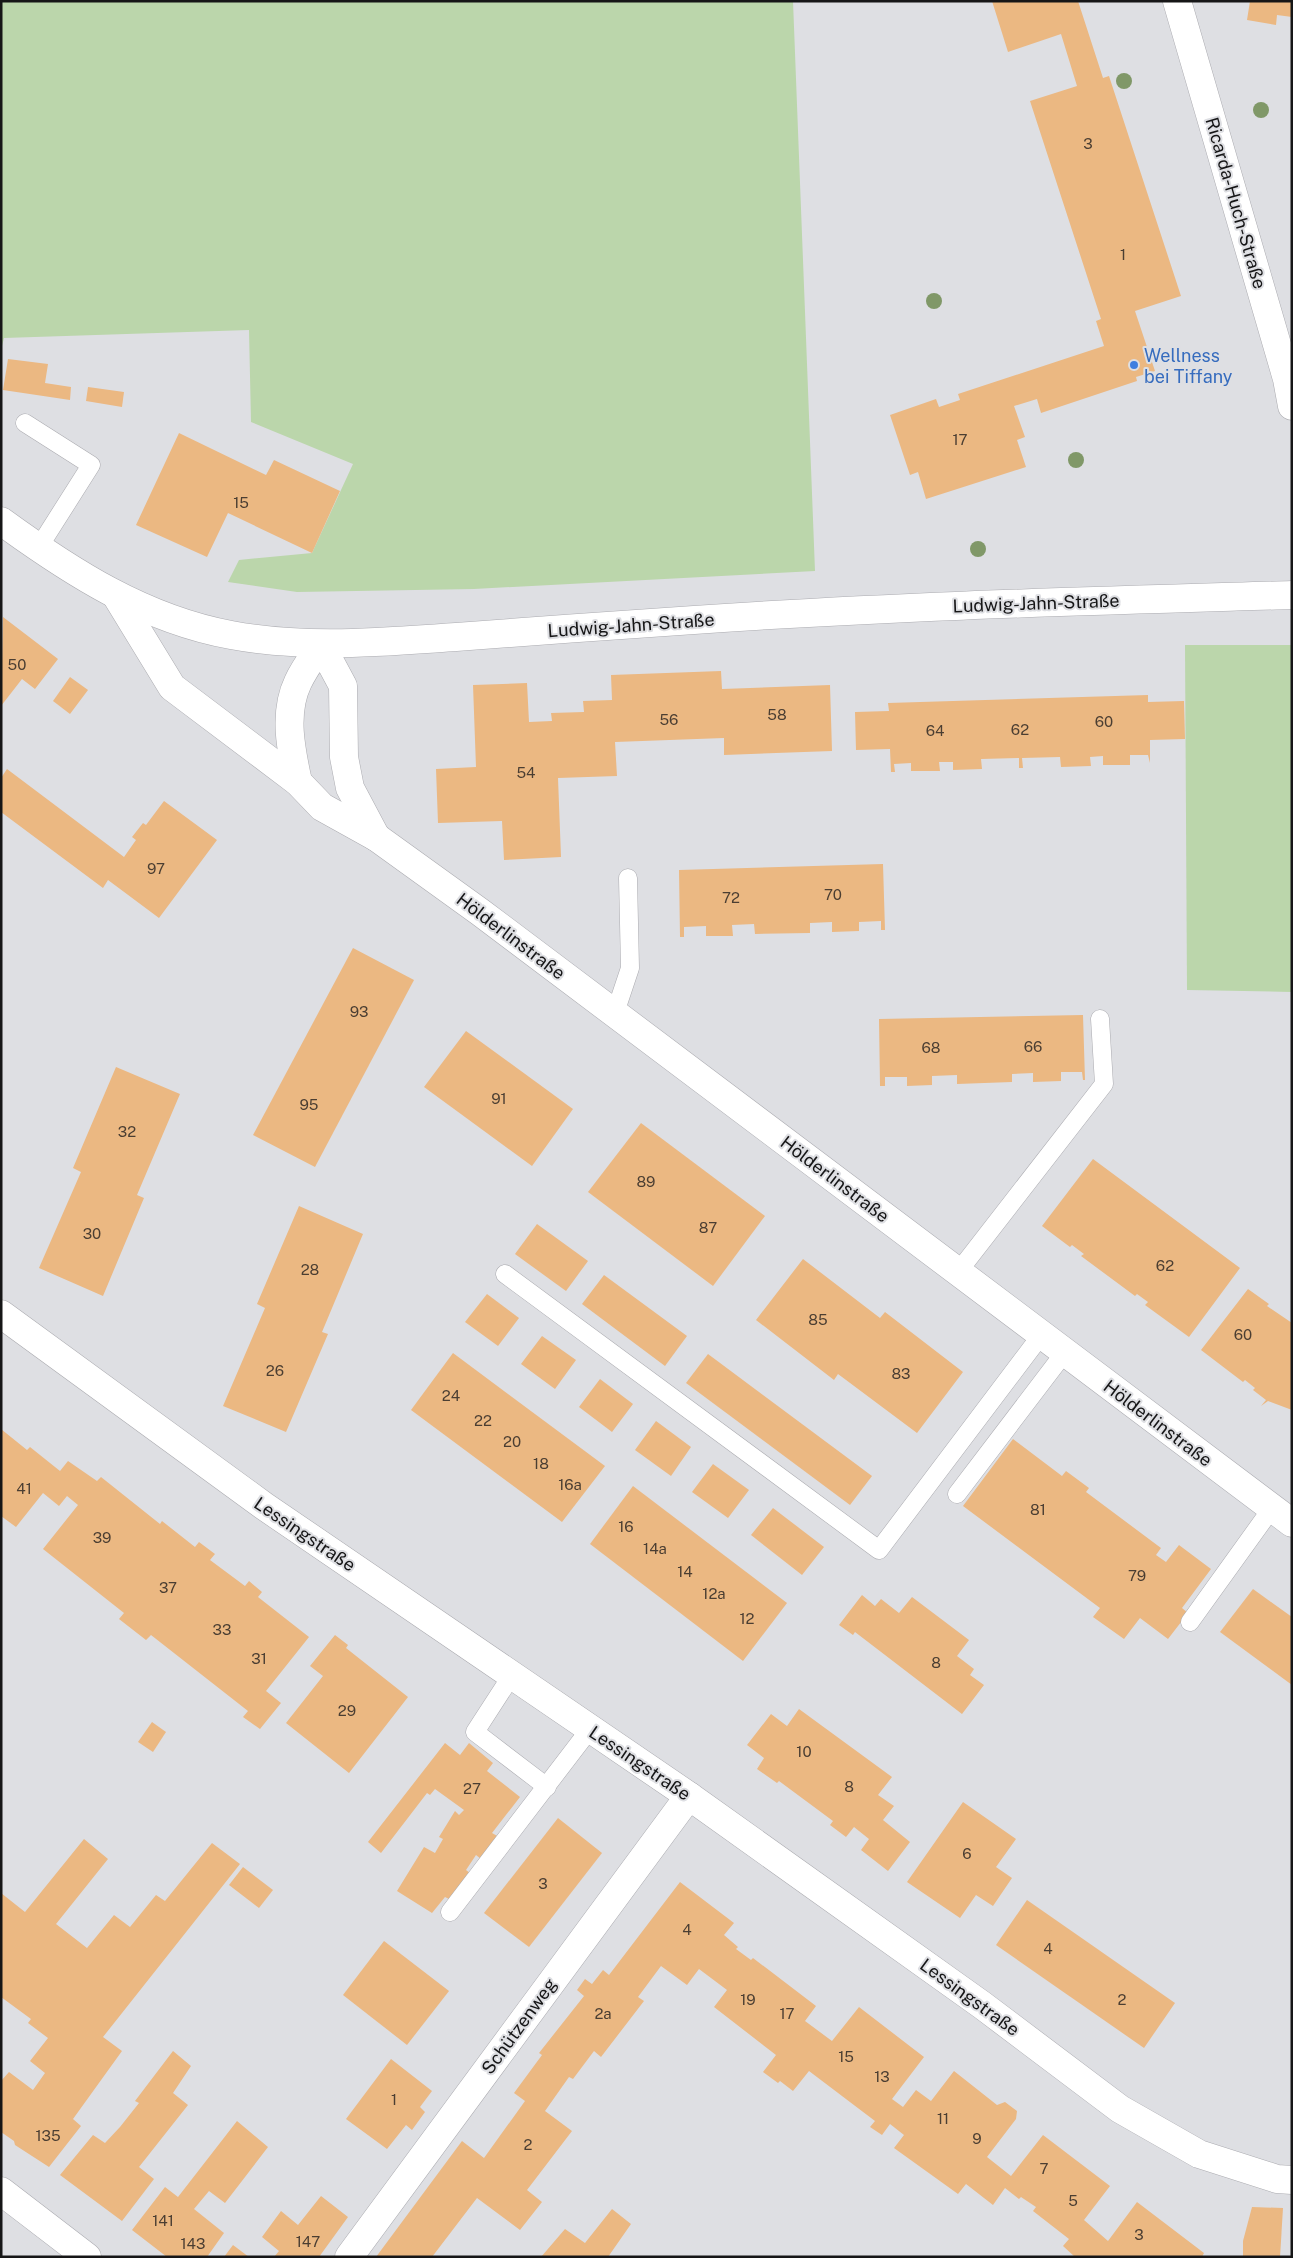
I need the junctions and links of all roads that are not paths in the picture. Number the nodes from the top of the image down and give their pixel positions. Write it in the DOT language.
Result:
graph roads {
  1 [pos="1177,1"];
  2 [pos="1292,406"];
  3 [pos="25,423"];
  4 [pos="1,521"];
  5 [pos="39,547"];
  6 [pos="1292,595"];
  7 [pos="117,597"];
  8 [pos="321,645"];
  9 [pos="298,782"];
  10 [pos="376,838"];
  11 [pos="628,878"];
  12 [pos="614,1013"];
  13 [pos="1100,1019"];
  14 [pos="958,1272"];
  15 [pos="505,1274"];
  16 [pos="1,1314"];
  17 [pos="1042,1334"];
  18 [pos="1065,1352"];
  19 [pos="957,1494"];
  20 [pos="1282,1516"];
  21 [pos="1190,1622"];
  22 [pos="512,1675"];
  23 [pos="590,1729"];
  24 [pos="547,1787"];
  25 [pos="689,1796"];
  26 [pos="450,1912"];
  27 [pos="1292,2180"];
  28 [pos="1,2191"];
  29 [pos="87,2257"];
  30 [pos="349,2257"];
  1 -- 2 [label="street, Ricarda-Huch-Straße"];
  3 -- 5 [label="lane"];
  4 -- 5 [label="street, Ludwig-Jahn-Straße"];
  5 -- 7 [label="street, Ludwig-Jahn-Straße"];
  6 -- 8 [label="street, Ludwig-Jahn-Straße"];
  7 -- 8 [label="street, Ludwig-Jahn-Straße"];
  7 -- 9 [label="street, Hölderlinstraße"];
  8 -- 9 [label="street"];
  8 -- 10 [label="street, Hölderlinstraße"];
  9 -- 10 [label="street, Hölderlinstraße"];
  10 -- 12 [label="street, Hölderlinstraße"];
  11 -- 12 [label="lane"];
  12 -- 14 [label="street, Hölderlinstraße"];
  13 -- 14 [label="lane"];
  14 -- 17 [label="street, Hölderlinstraße"];
  15 -- 17 [label="lane"];
  16 -- 22 [label="street, Lessingstraße"];
  17 -- 18 [label="street, Hölderlinstraße"];
  18 -- 19 [label="lane"];
  18 -- 20 [label="street, Hölderlinstraße"];
  20 -- 21 [label="lane"];
  22 -- 23 [label="street, Lessingstraße"];
  22 -- 24 [label="lane"];
  23 -- 24 [label="lane"];
  23 -- 25 [label="street, Lessingstraße"];
  24 -- 26 [label="lane"];
  25 -- 27 [label="street, Lessingstraße"];
  25 -- 30 [label="street, Schützenweg"];
  28 -- 29 [label="street"];
}
